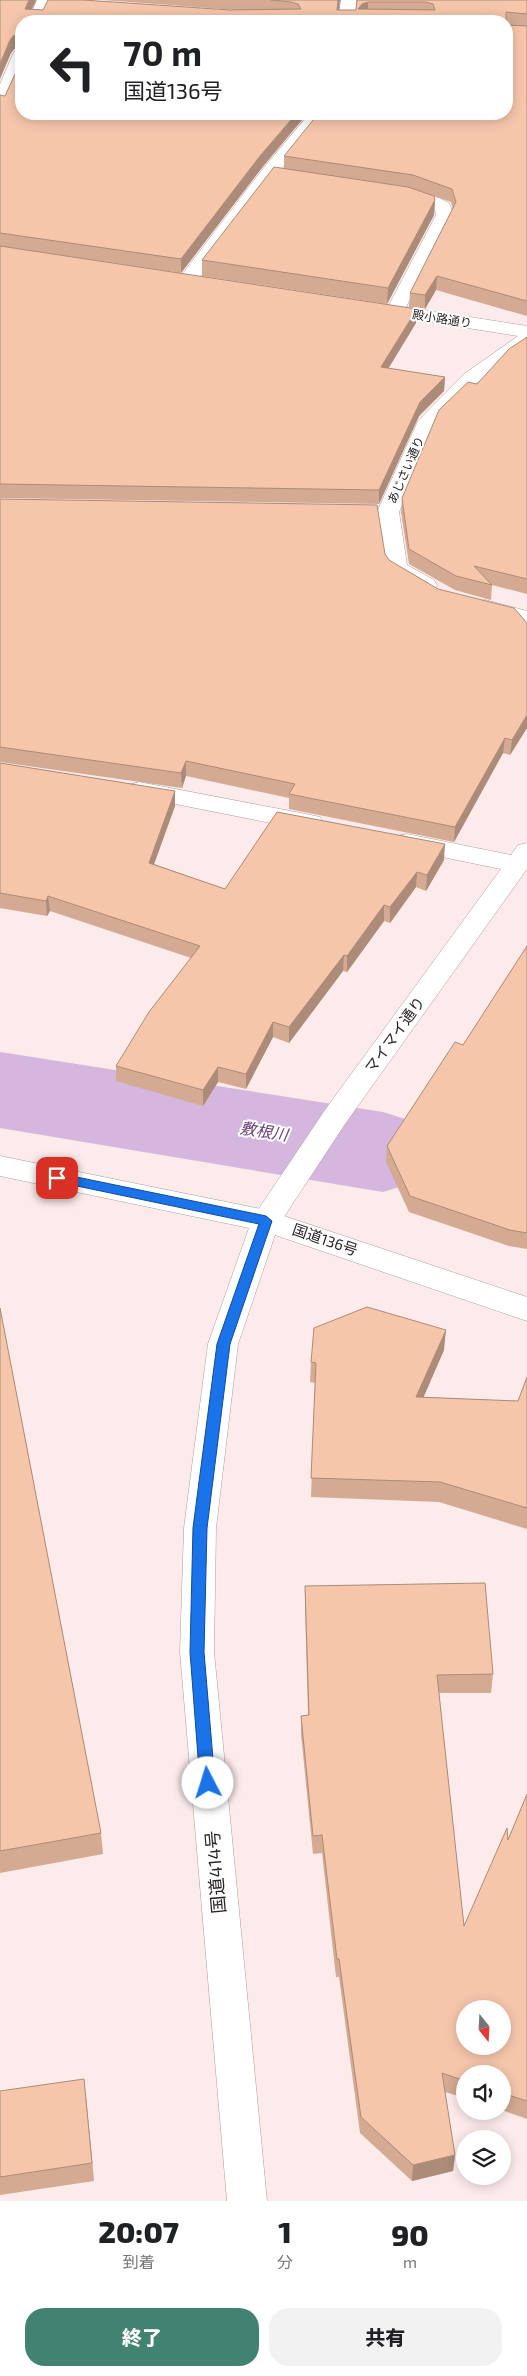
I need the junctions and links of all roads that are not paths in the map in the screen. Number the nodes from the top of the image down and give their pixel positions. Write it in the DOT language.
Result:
graph roads {
  1 [pos="50,0"];
  2 [pos="349,0"];
  3 [pos="40,15"];
  4 [pos="347,15"];
  5 [pos="15,68"];
  6 [pos="0,102"];
  7 [pos="313,120"];
  8 [pos="268,174"];
  9 [pos="287,176"];
  10 [pos="384,191"];
  11 [pos="167,278"];
  12 [pos="187,281"];
  13 [pos="206,284"];
  14 [pos="366,307"];
  15 [pos="395,312"];
  16 [pos="527,332"];
  17 [pos="527,339"];
  18 [pos="527,618"];
  19 [pos="114,787"];
  20 [pos="335,828"];
  21 [pos="384,837"];
  22 [pos="523,857"];
  23 [pos="0,1166"];
  24 [pos="266,1221"];
  25 [pos="527,1309"];
  26 [pos="247,2201"];
  1 -- 3 [label="main road"];
  2 -- 4 [label="main road"];
  5 -- 6 [label="main road"];
  7 -- 8 [label="main road"];
  8 -- 9 [label="main road"];
  8 -- 12 [label="main road"];
  10 -- 15 [label="main road"];
  11 -- 12 [label="main road"];
  12 -- 13 [label="main road"];
  14 -- 15 [label="main road, 殿小路通り"];
  15 -- 16 [label="main road, 殿小路通り"];
  17 -- 18 [label="main road, あじさい通り"];
  19 -- 20 [label="main road"];
  21 -- 22 [label="main road"];
  22 -- 24 [label="main road, マイマイ通り"];
  23 -- 24 [label="main road, 国道136号"];
  24 -- 25 [label="main road, 国道136号"];
  24 -- 26 [label="main road, 国道414号"];
}
